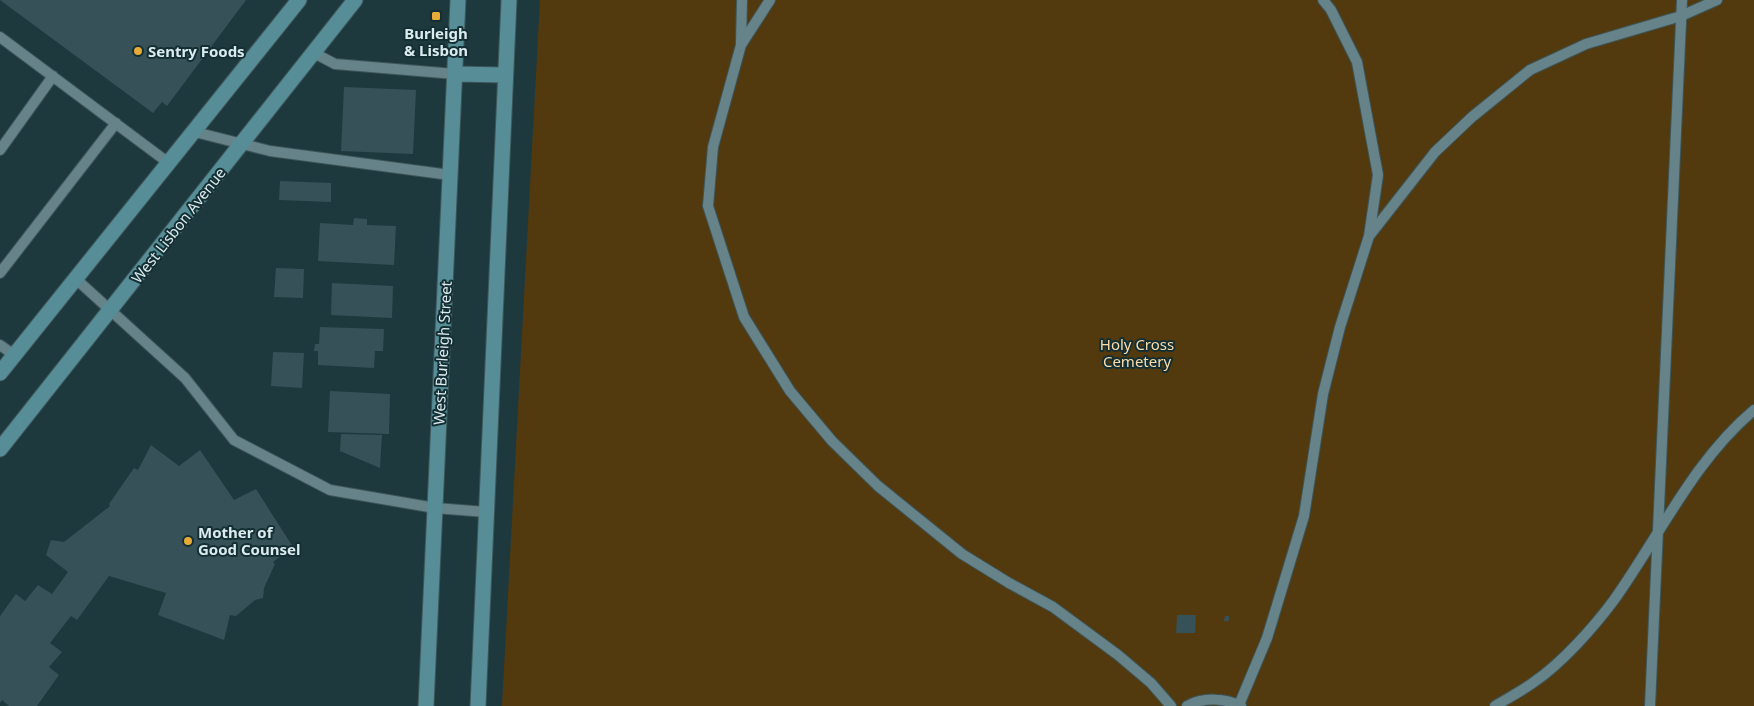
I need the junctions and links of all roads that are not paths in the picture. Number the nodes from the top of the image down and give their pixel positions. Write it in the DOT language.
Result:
graph roads {
  1 [pos="299,0"];
  2 [pos="356,0"];
  3 [pos="458,0"];
  4 [pos="509,0"];
  5 [pos="742,0"];
  6 [pos="770,0"];
  7 [pos="1323,0"];
  8 [pos="1682,0"];
  9 [pos="1717,0"];
  10 [pos="1681,16"];
  11 [pos="0,37"];
  12 [pos="741,45"];
  13 [pos="314,53"];
  14 [pos="455,74"];
  15 [pos="505,75"];
  16 [pos="53,76"];
  17 [pos="116,123"];
  18 [pos="195,132"];
  19 [pos="242,144"];
  20 [pos="0,150"];
  21 [pos="170,164"];
  22 [pos="450,174"];
  23 [pos="1369,236"];
  24 [pos="0,273"];
  25 [pos="76,279"];
  26 [pos="110,311"];
  27 [pos="0,345"];
  28 [pos="14,356"];
  29 [pos="0,373"];
  30 [pos="1754,410"];
  31 [pos="0,449"];
  32 [pos="435,508"];
  33 [pos="486,512"];
  34 [pos="1656,537"];
  35 [pos="1240,705"];
  36 [pos="426,706"];
  37 [pos="478,706"];
  38 [pos="1171,706"];
  39 [pos="1187,706"];
  40 [pos="1495,706"];
  41 [pos="1650,706"];
  1 -- 18 [label="main road"];
  2 -- 13 [label="main road, West Lisbon Avenue"];
  3 -- 14 [label="main road, West Burleigh Street"];
  4 -- 15 [label="main road"];
  5 -- 12 [label="lane"];
  6 -- 12 [label="lane"];
  7 -- 23 [label="lane"];
  8 -- 10 [label="lane"];
  9 -- 10 [label="lane"];
  10 -- 23 [label="lane"];
  10 -- 34 [label="lane"];
  11 -- 16 [label="lane"];
  12 -- 38 [label="lane"];
  13 -- 14 [label="lane"];
  13 -- 19 [label="main road, West Lisbon Avenue"];
  14 -- 15 [label="main road"];
  14 -- 22 [label="main road, West Burleigh Street"];
  15 -- 33 [label="main road"];
  16 -- 17 [label="lane"];
  16 -- 20 [label="lane"];
  17 -- 21 [label="lane"];
  17 -- 24 [label="lane"];
  18 -- 19 [label="lane"];
  18 -- 21 [label="main road"];
  19 -- 22 [label="lane"];
  19 -- 26 [label="main road, West Lisbon Avenue"];
  21 -- 25 [label="main road"];
  22 -- 32 [label="main road, West Burleigh Street"];
  23 -- 35 [label="lane"];
  25 -- 26 [label="lane"];
  25 -- 28 [label="main road"];
  26 -- 31 [label="main road, West Lisbon Avenue"];
  26 -- 32 [label="lane"];
  27 -- 28 [label="lane"];
  28 -- 29 [label="main road"];
  30 -- 34 [label="lane"];
  32 -- 33 [label="lane"];
  32 -- 36 [label="main road, West Burleigh Street"];
  33 -- 37 [label="main road"];
  34 -- 40 [label="lane"];
  34 -- 41 [label="lane"];
  35 -- 39 [label="lane"];
}
